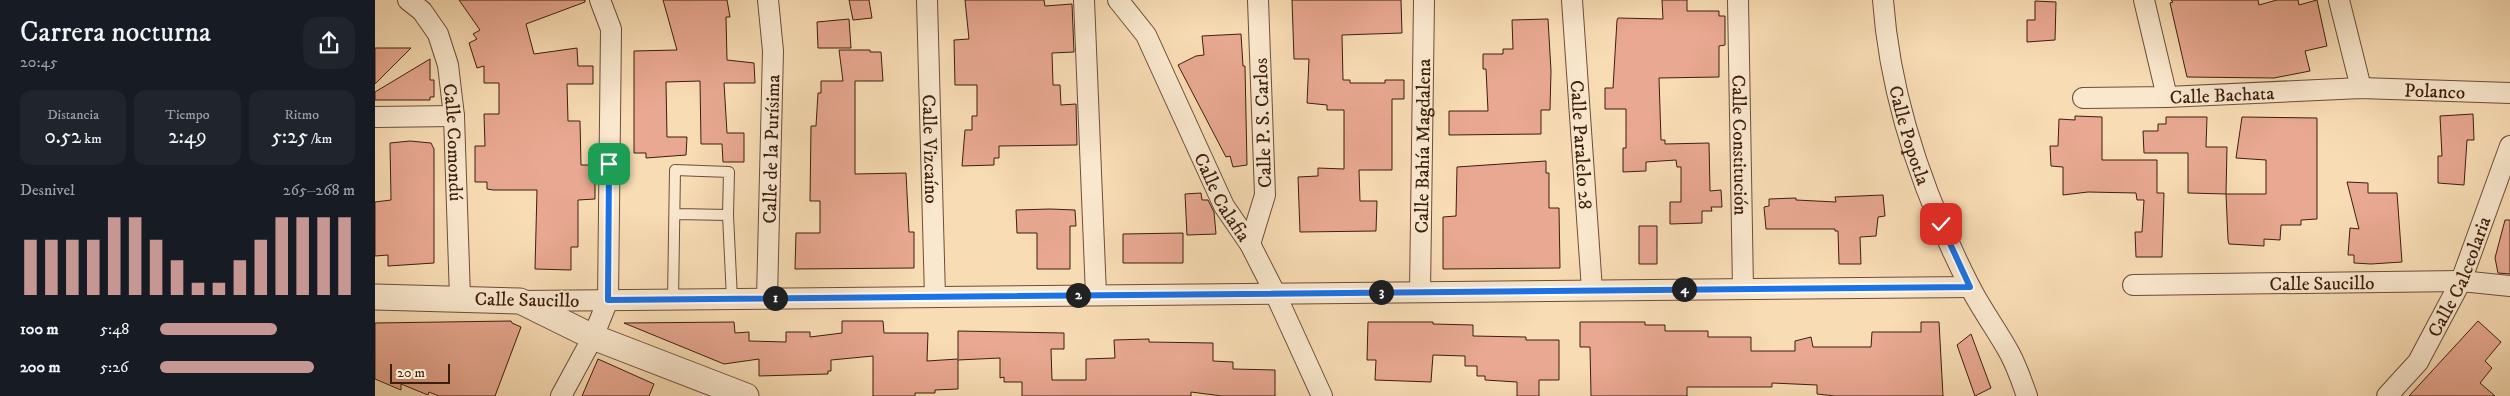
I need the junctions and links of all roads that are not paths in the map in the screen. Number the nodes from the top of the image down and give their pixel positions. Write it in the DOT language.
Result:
graph roads {
  1 [pos="409,0"];
  2 [pos="600,0"];
  3 [pos="767,0"];
  4 [pos="927,0"];
  5 [pos="1084,0"];
  6 [pos="1118,0"];
  7 [pos="1258,0"];
  8 [pos="1424,0"];
  9 [pos="1572,0"];
  10 [pos="1738,0"];
  11 [pos="1883,0"];
  12 [pos="2144,0"];
  13 [pos="2339,0"];
  14 [pos="2361,88"];
  15 [pos="2510,94"];
  16 [pos="2167,97"];
  17 [pos="2083,98"];
  18 [pos="454,116"];
  19 [pos="375,117"];
  20 [pos="2510,146"];
  21 [pos="676,214"];
  22 [pos="728,215"];
  23 [pos="1250,244"];
  24 [pos="2461,281"];
  25 [pos="2133,285"];
  26 [pos="2510,286"];
  27 [pos="1970,287"];
  28 [pos="1743,289"];
  29 [pos="1592,290"];
  30 [pos="1419,292"];
  31 [pos="1275,294"];
  32 [pos="1096,295"];
  33 [pos="375,297"];
  34 [pos="935,297"];
  35 [pos="459,298"];
  36 [pos="767,298"];
  37 [pos="732,299"];
  38 [pos="608,300"];
  39 [pos="673,300"];
  40 [pos="520,301"];
  41 [pos="593,338"];
  42 [pos="739,395"];
  43 [pos="561,396"];
  44 [pos="1322,396"];
  45 [pos="2027,396"];
  46 [pos="2387,396"];
  1 -- 18 [label="street, Calle Comondú"];
  2 -- 38 [label="street"];
  3 -- 36 [label="street, Calle de la Purísima"];
  4 -- 34 [label="street, Calle Vizcaíno"];
  5 -- 32 [label="street"];
  6 -- 23 [label="street, Calle Calafia"];
  7 -- 23 [label="street, Calle P. S. Carlos"];
  8 -- 30 [label="street, Calle Bahía Magdalena"];
  9 -- 29 [label="street, Calle Paralelo 28"];
  10 -- 28 [label="street, Calle Constitución"];
  11 -- 27 [label="street, Calle Popotla"];
  12 -- 16 [label="street"];
  13 -- 14 [label="street"];
  14 -- 15 [label="street, Polanco"];
  14 -- 16 [label="street, Calle Bachata"];
  16 -- 17 [label="street, Calle Bachata"];
  18 -- 19 [label="street"];
  18 -- 35 [label="street, Calle Comondú"];
  20 -- 24 [label="street, Calle Calceolaria"];
  21 -- 22 [label="lane"];
  21 -- 22 [label="lane"];
  21 -- 39 [label="lane"];
  22 -- 37 [label="lane"];
  23 -- 31 [label="street, Calle Calafia"];
  24 -- 25 [label="street, Calle Saucillo"];
  24 -- 26 [label="street, Calle Saucillo"];
  24 -- 46 [label="street, Calle Calceolaria"];
  27 -- 28 [label="street, Calle Saucillo"];
  27 -- 45 [label="street, Calle Popotla"];
  28 -- 29 [label="street, Calle Saucillo"];
  29 -- 30 [label="street, Calle Saucillo"];
  30 -- 31 [label="street, Calle Saucillo"];
  31 -- 32 [label="street, Calle Saucillo"];
  31 -- 44 [label="street, Calle Calafia"];
  32 -- 34 [label="street, Calle Saucillo"];
  33 -- 35 [label="street, Calle Saucillo"];
  34 -- 36 [label="street, Calle Saucillo"];
  35 -- 40 [label="street, Calle Saucillo"];
  36 -- 37 [label="street, Calle Saucillo"];
  37 -- 39 [label="street, Calle Saucillo"];
  38 -- 39 [label="street, Calle Saucillo"];
  38 -- 40 [label="street, Calle Saucillo"];
  38 -- 41 [label="street"];
  40 -- 41 [label="street"];
  41 -- 42 [label="street"];
  41 -- 43 [label="street"];
}
